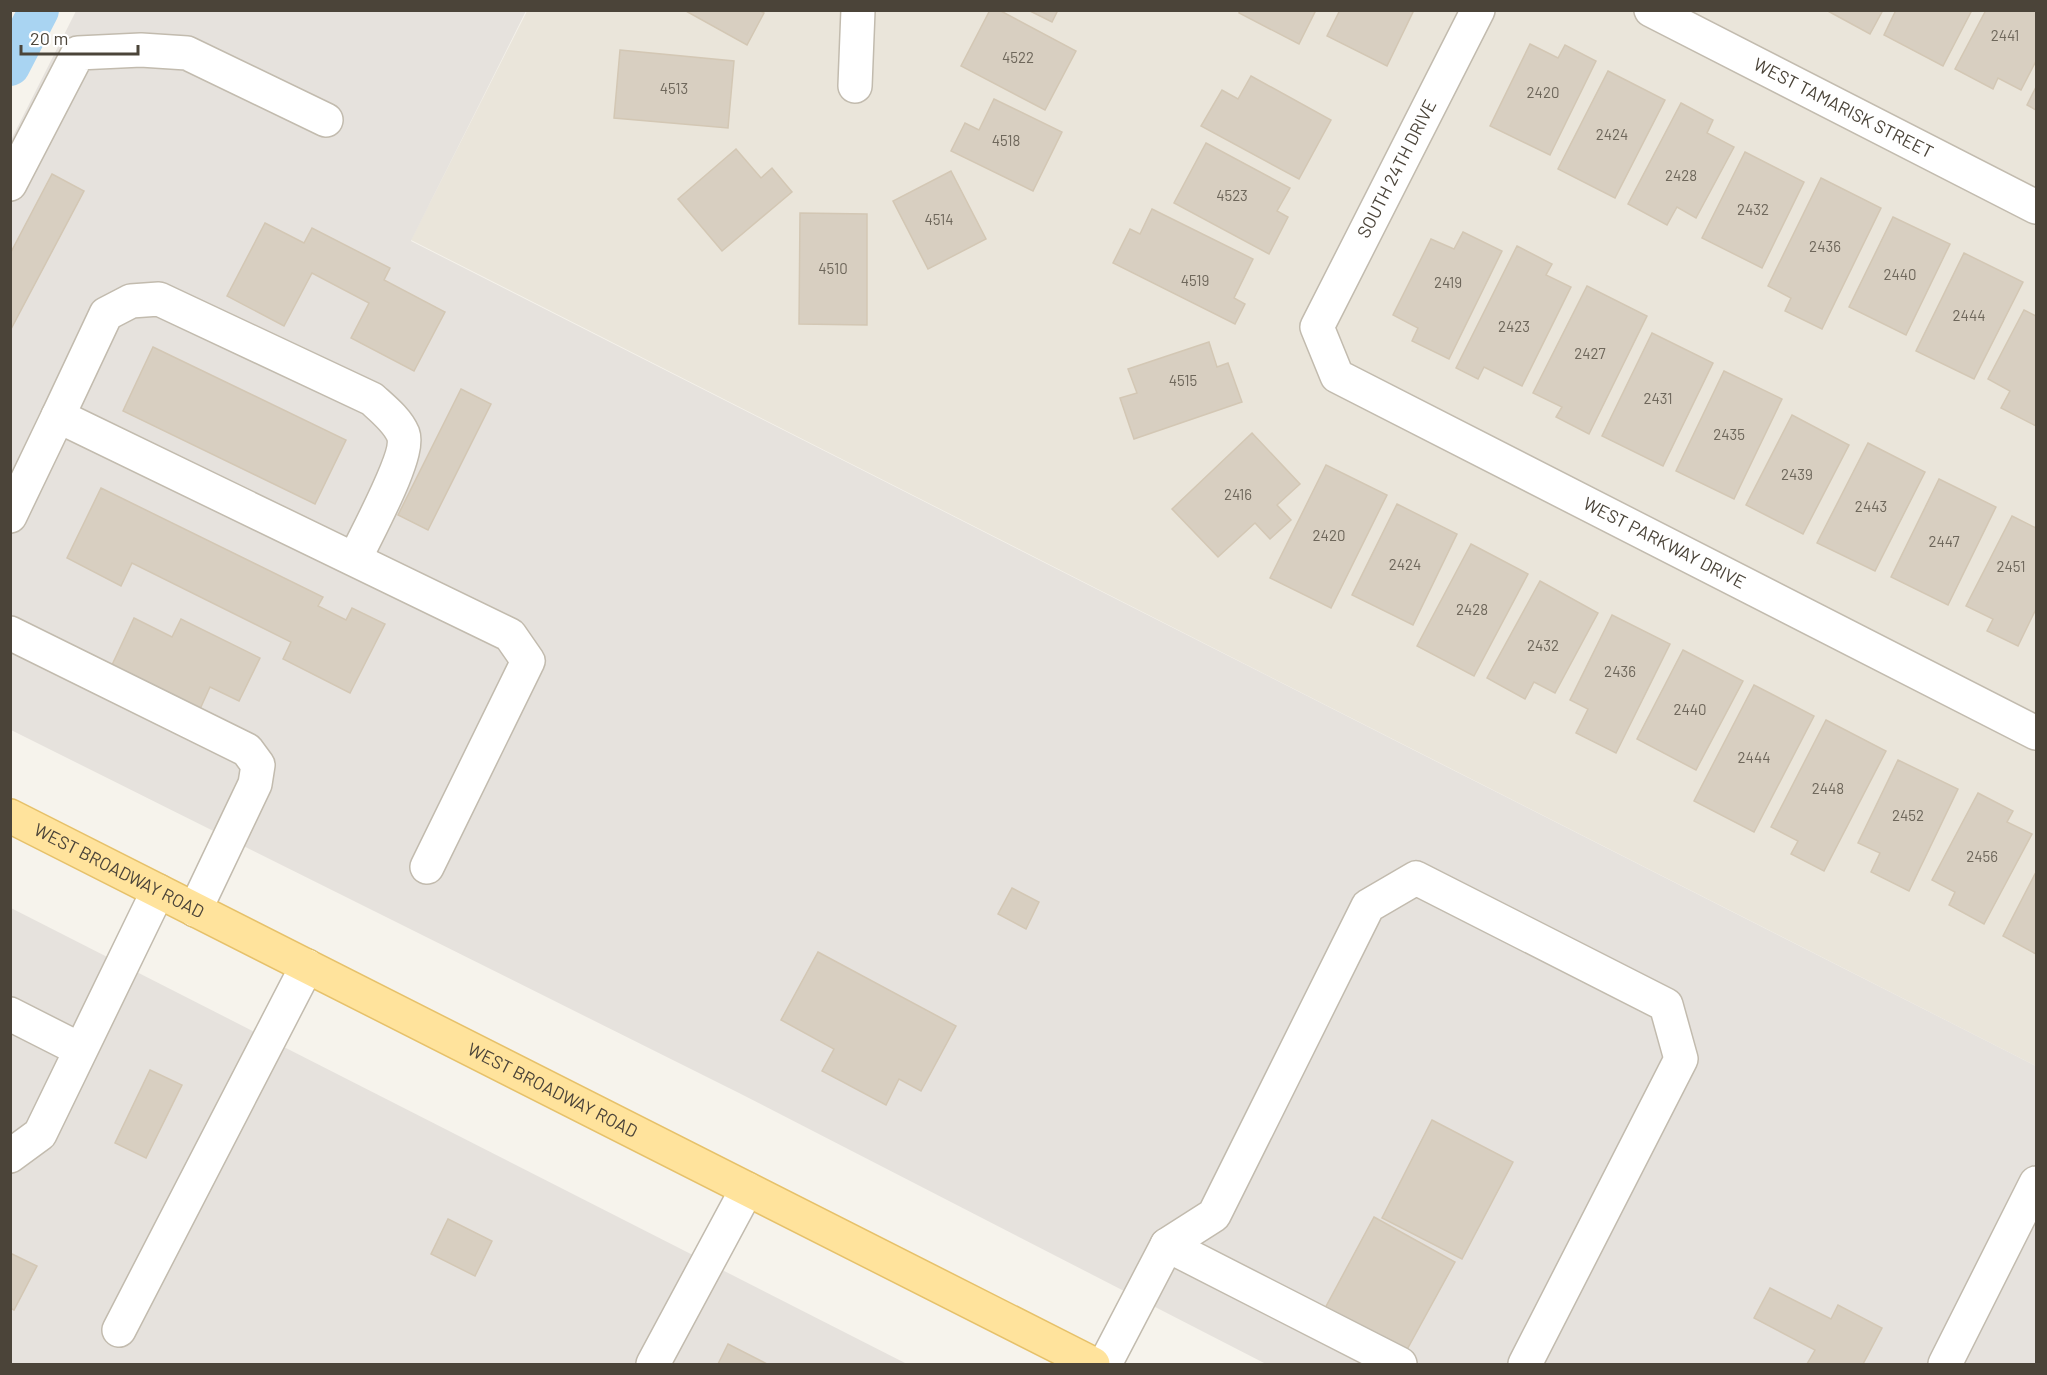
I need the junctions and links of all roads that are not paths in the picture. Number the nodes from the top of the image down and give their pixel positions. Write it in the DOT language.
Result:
graph roads {
  1 [pos="858,10"];
  2 [pos="1478,10"];
  3 [pos="1651,10"];
  4 [pos="855,86"];
  5 [pos="327,120"];
  6 [pos="10,184"];
  7 [pos="2037,207"];
  8 [pos="1317,327"];
  9 [pos="58,416"];
  10 [pos="10,516"];
  11 [pos="354,559"];
  12 [pos="10,633"];
  13 [pos="2037,733"];
  14 [pos="10,816"];
  15 [pos="427,867"];
  16 [pos="158,891"];
  17 [pos="195,910"];
  18 [pos="307,966"];
  19 [pos="10,1014"];
  20 [pos="80,1049"];
  21 [pos="10,1156"];
  22 [pos="2037,1183"];
  23 [pos="747,1189"];
  24 [pos="1167,1245"];
  25 [pos="119,1330"];
  26 [pos="653,1365"];
  27 [pos="1093,1365"];
  28 [pos="1105,1365"];
  29 [pos="1400,1365"];
  30 [pos="1525,1365"];
  31 [pos="1945,1365"];
  1 -- 4 [label="street"];
  2 -- 8 [label="street, SOUTH 24TH DRIVE"];
  3 -- 7 [label="street, WEST TAMARISK STREET"];
  5 -- 6 [label="street"];
  8 -- 13 [label="street, WEST PARKWAY DRIVE"];
  9 -- 10 [label="street"];
  9 -- 11 [label="street"];
  9 -- 11 [label="street"];
  11 -- 15 [label="street"];
  12 -- 17 [label="street"];
  14 -- 16 [label="main road, WEST BROADWAY ROAD"];
  16 -- 17 [label="main road, WEST BROADWAY ROAD"];
  16 -- 20 [label="street"];
  17 -- 18 [label="main road, WEST BROADWAY ROAD"];
  18 -- 23 [label="main road, WEST BROADWAY ROAD"];
  18 -- 25 [label="street"];
  19 -- 20 [label="street"];
  20 -- 21 [label="street"];
  22 -- 31 [label="street"];
  23 -- 26 [label="street"];
  23 -- 27 [label="main road, WEST BROADWAY ROAD"];
  24 -- 28 [label="street"];
  24 -- 29 [label="street"];
  24 -- 30 [label="street"];
}
